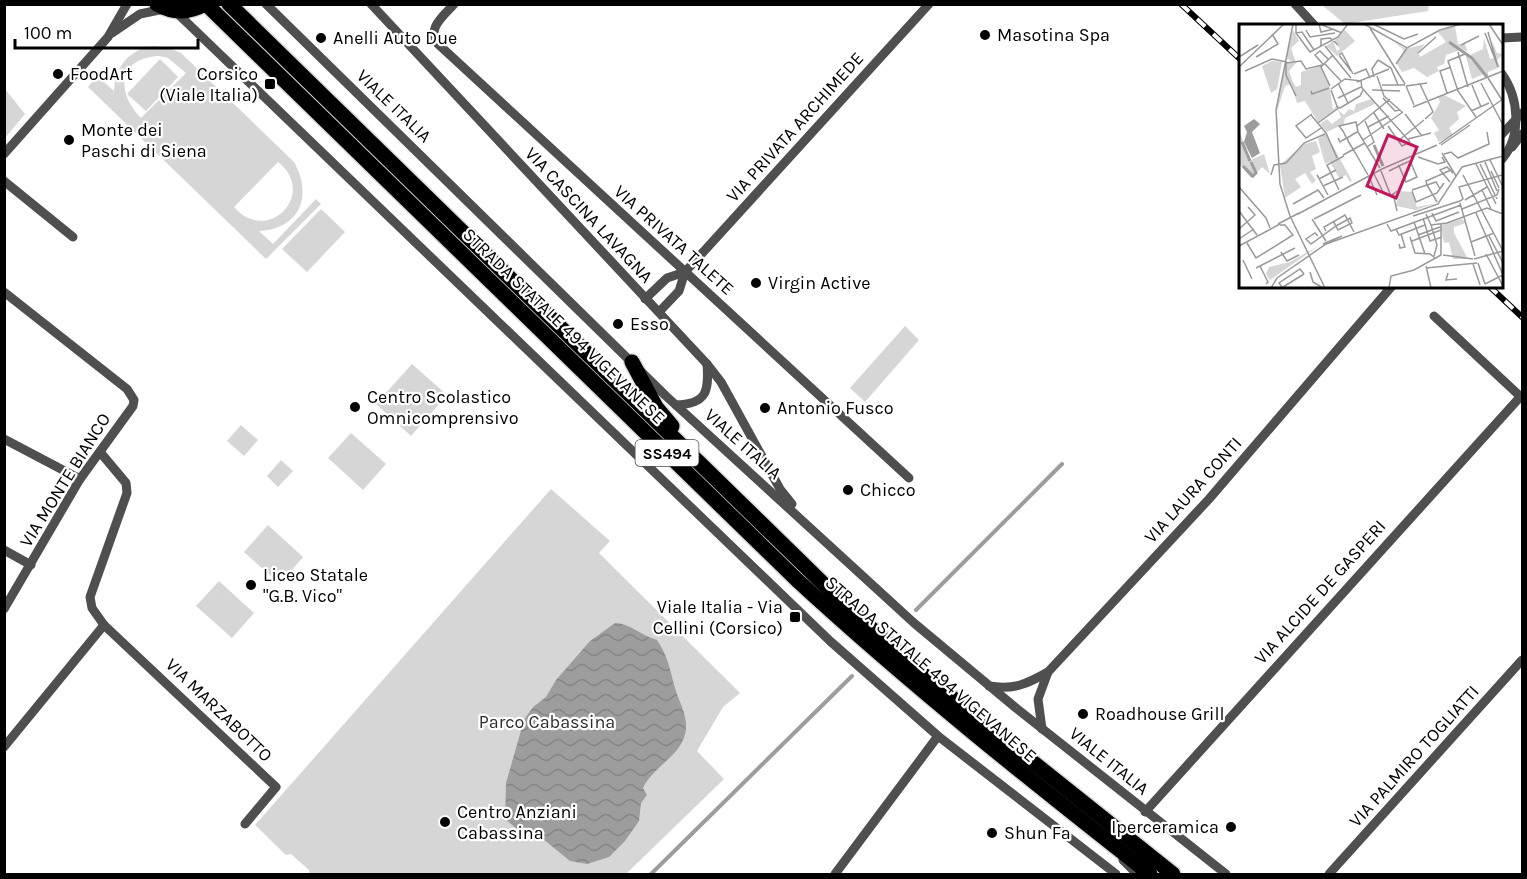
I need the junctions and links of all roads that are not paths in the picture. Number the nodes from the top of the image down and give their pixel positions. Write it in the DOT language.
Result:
graph roads {
  1 [pos="127,4"];
  2 [pos="206,4"];
  3 [pos="229,4"];
  4 [pos="266,4"];
  5 [pos="371,4"];
  6 [pos="454,4"];
  7 [pos="929,4"];
  8 [pos="1295,4"];
  9 [pos="166,8"];
  10 [pos="1313,24"];
  11 [pos="108,37"];
  12 [pos="1522,37"];
  13 [pos="1503,38"];
  14 [pos="1503,76"];
  15 [pos="1522,113"];
  16 [pos="1503,133"];
  17 [pos="1522,134"];
  18 [pos="1512,147"];
  19 [pos="4,154"];
  20 [pos="1503,158"];
  21 [pos="4,182"];
  22 [pos="73,237"];
  23 [pos="685,272"];
  24 [pos="1390,288"];
  25 [pos="4,292"];
  26 [pos="645,299"];
  27 [pos="658,312"];
  28 [pos="1434,316"];
  29 [pos="632,362"];
  30 [pos="707,364"];
  31 [pos="1522,397"];
  32 [pos="676,405"];
  33 [pos="4,439"];
  34 [pos="100,452"];
  35 [pos="765,460"];
  36 [pos="751,475"];
  37 [pos="909,478"];
  38 [pos="81,479"];
  39 [pos="805,520"];
  40 [pos="758,522"];
  41 [pos="4,550"];
  42 [pos="31,564"];
  43 [pos="4,609"];
  44 [pos="104,625"];
  45 [pos="1522,660"];
  46 [pos="1048,672"];
  47 [pos="989,686"];
  48 [pos="1042,729"];
  49 [pos="938,736"];
  50 [pos="4,747"];
  51 [pos="1145,812"];
  52 [pos="245,824"];
  53 [pos="1099,834"];
  54 [pos="835,874"];
  55 [pos="1116,874"];
  56 [pos="1137,874"];
  57 [pos="1150,874"];
  58 [pos="1173,874"];
  59 [pos="1226,874"];
  60 [pos="1329,874"];
  1 -- 11 [label="street"];
  2 -- 9 [label="main road, STRADA STATALE 494 VIGEVANESE / SS494"];
  2 -- 53 [label="main road, STRADA STATALE 494 VIGEVANESE / SS494"];
  3 -- 40 [label="main road, STRADA STATALE 494 VIGEVANESE / SS494"];
  4 -- 29 [label="street, VIALE ITALIA"];
  5 -- 26 [label="street, VIA CASCINA LAVAGNA"];
  6 -- 23 [label="street, VIA PRIVATA TALETE"];
  7 -- 23 [label="street, VIA PRIVATA ARCHIMEDE"];
  8 -- 10 [label="street"];
  9 -- 11 [label="street"];
  9 -- 49 [label="street"];
  11 -- 19 [label="street"];
  12 -- 13 [label="street"];
  14 -- 18 [label="street, bridge"];
  15 -- 16 [label="street"];
  17 -- 18 [label="street"];
  18 -- 20 [label="street, bridge"];
  21 -- 22 [label="street"];
  23 -- 26 [label="street"];
  23 -- 27 [label="street"];
  23 -- 37 [label="street, VIA PRIVATA TALETE"];
  24 -- 46 [label="street, VIA LAURA CONTI"];
  25 -- 34 [label="street, VIA MONTE BIANCO"];
  26 -- 27 [label="street, VIA CASCINA LAVAGNA"];
  27 -- 30 [label="street, VIA CASCINA LAVAGNA"];
  28 -- 31 [label="street"];
  29 -- 32 [label="street, VIALE ITALIA"];
  29 -- 40 [label="main road"];
  30 -- 32 [label="street"];
  30 -- 35 [label="street, VIA CASCINA LAVAGNA"];
  31 -- 51 [label="street, VIA ALCIDE DE GASPERI"];
  32 -- 36 [label="street, VIALE ITALIA"];
  33 -- 38 [label="street"];
  34 -- 38 [label="street, VIA MONTE BIANCO"];
  34 -- 44 [label="street, VIA MARZABOTTO"];
  35 -- 36 [label="street"];
  35 -- 39 [label="street, VIA CASCINA LAVAGNA"];
  36 -- 39 [label="street, VIALE ITALIA"];
  38 -- 42 [label="street, VIA MONTE BIANCO"];
  39 -- 47 [label="street, VIALE ITALIA"];
  40 -- 58 [label="main road, STRADA STATALE 494 VIGEVANESE / SS494"];
  41 -- 42 [label="street"];
  42 -- 43 [label="street, VIA MONTE BIANCO"];
  44 -- 50 [label="street"];
  44 -- 52 [label="street, VIA MARZABOTTO"];
  45 -- 60 [label="street, VIA PALMIRO TOGLIATTI"];
  46 -- 47 [label="street, VIA LAURA CONTI"];
  46 -- 48 [label="street, VIA LAURA CONTI"];
  47 -- 48 [label="street, VIALE ITALIA"];
  48 -- 51 [label="street, VIALE ITALIA"];
  49 -- 54 [label="street"];
  49 -- 55 [label="street"];
  51 -- 59 [label="street, VIALE ITALIA"];
  53 -- 56 [label="street"];
  53 -- 57 [label="main road, STRADA STATALE 494 VIGEVANESE / SS494"];
}
